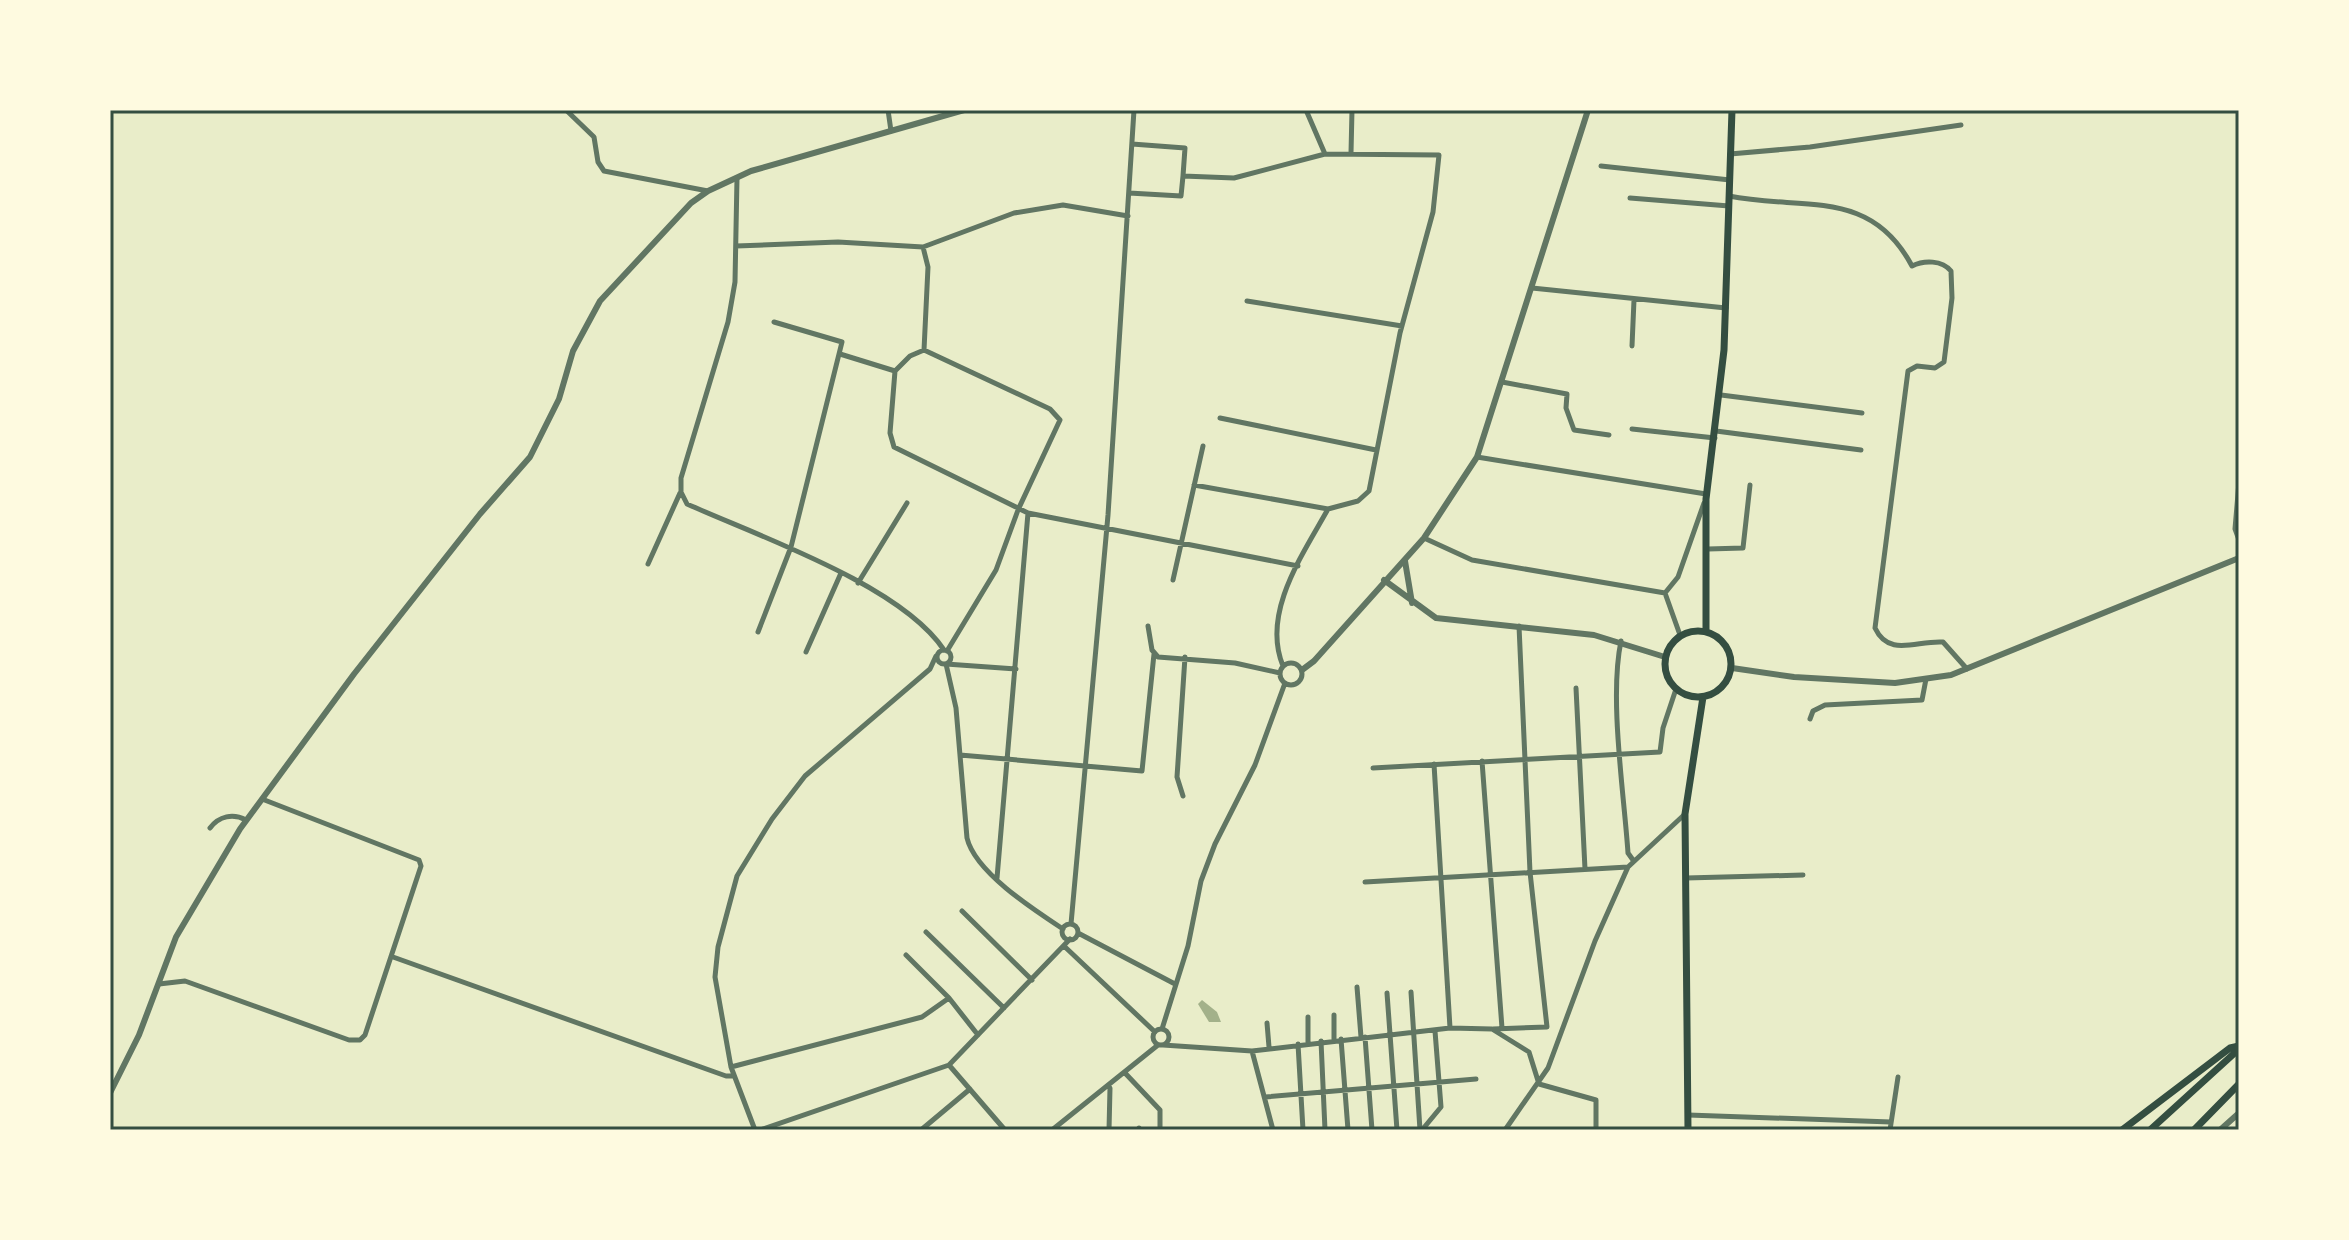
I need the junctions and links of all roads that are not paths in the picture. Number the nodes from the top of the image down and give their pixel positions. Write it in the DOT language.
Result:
graph roads {
  1 [pos="566,110"];
  2 [pos="888,110"];
  3 [pos="964,110"];
  4 [pos="1134,110"];
  5 [pos="1306,110"];
  6 [pos="1352,110"];
  7 [pos="1588,110"];
  8 [pos="1732,110"];
  9 [pos="1961,125"];
  10 [pos="891,131"];
  11 [pos="1132,144"];
  12 [pos="1351,153"];
  13 [pos="1325,154"];
  14 [pos="1730,154"];
  15 [pos="1601,166"];
  16 [pos="1183,176"];
  17 [pos="737,178"];
  18 [pos="1730,180"];
  19 [pos="708,191"];
  20 [pos="1129,193"];
  21 [pos="1729,196"];
  22 [pos="1630,198"];
  23 [pos="1729,206"];
  24 [pos="1128,216"];
  25 [pos="736,246"];
  26 [pos="923,247"];
  27 [pos="1532,288"];
  28 [pos="1634,300"];
  29 [pos="1247,301"];
  30 [pos="1727,308"];
  31 [pos="774,322"];
  32 [pos="1402,326"];
  33 [pos="1632,346"];
  34 [pos="924,350"];
  35 [pos="840,354"];
  36 [pos="895,371"];
  37 [pos="1502,382"];
  38 [pos="1721,395"];
  39 [pos="1862,413"];
  40 [pos="1220,418"];
  41 [pos="1632,429"];
  42 [pos="1715,434"];
  43 [pos="1609,435"];
  44 [pos="1203,446"];
  45 [pos="1376,450"];
  46 [pos="1861,450"];
  47 [pos="1477,457"];
  48 [pos="2239,482"];
  49 [pos="1194,485"];
  50 [pos="1750,485"];
  51 [pos="681,492"];
  52 [pos="1706,497"];
  53 [pos="907,503"];
  54 [pos="2238,504"];
  55 [pos="1328,509"];
  56 [pos="1018,510"];
  57 [pos="1028,513"];
  58 [pos="1106,527"];
  59 [pos="1424,538"];
  60 [pos="2239,540"];
  61 [pos="1180,542"];
  62 [pos="791,547"];
  63 [pos="1708,549"];
  64 [pos="2239,558"];
  65 [pos="1405,561"];
  66 [pos="648,564"];
  67 [pos="1298,566"];
  68 [pos="841,573"];
  69 [pos="1173,580"];
  70 [pos="1384,580"];
  71 [pos="858,583"];
  72 [pos="1665,593"];
  73 [pos="1412,603"];
  74 [pos="1148,626"];
  75 [pos="1519,626"];
  76 [pos="1706,631"];
  77 [pos="758,632"];
  78 [pos="1680,635"];
  79 [pos="1621,641"];
  80 [pos="806,652"];
  81 [pos="943,652"];
  82 [pos="1154,654"];
  83 [pos="1185,657"];
  84 [pos="1665,657"];
  85 [pos="945,664"];
  86 [pos="1283,666"];
  87 [pos="1732,668"];
  88 [pos="930,669"];
  89 [pos="1016,669"];
  90 [pos="1968,669"];
  91 [pos="1302,670"];
  92 [pos="1280,673"];
  93 [pos="1926,679"];
  94 [pos="1285,683"];
  95 [pos="1576,688"];
  96 [pos="1676,689"];
  97 [pos="1703,697"];
  98 [pos="1810,719"];
  99 [pos="1621,753"];
  100 [pos="960,755"];
  101 [pos="1580,755"];
  102 [pos="1525,758"];
  103 [pos="1006,759"];
  104 [pos="1482,761"];
  105 [pos="1434,764"];
  106 [pos="1084,766"];
  107 [pos="1373,768"];
  108 [pos="1183,796"];
  109 [pos="262,799"];
  110 [pos="1685,814"];
  111 [pos="246,820"];
  112 [pos="210,828"];
  113 [pos="1633,860"];
  114 [pos="1628,867"];
  115 [pos="1585,869"];
  116 [pos="1530,872"];
  117 [pos="1491,875"];
  118 [pos="1803,875"];
  119 [pos="1442,877"];
  120 [pos="997,878"];
  121 [pos="1685,878"];
  122 [pos="1365,882"];
  123 [pos="962,911"];
  124 [pos="1071,924"];
  125 [pos="1063,929"];
  126 [pos="926,932"];
  127 [pos="1078,933"];
  128 [pos="1070,939"];
  129 [pos="1064,946"];
  130 [pos="906,955"];
  131 [pos="393,957"];
  132 [pos="1032,980"];
  133 [pos="159,984"];
  134 [pos="1175,984"];
  135 [pos="1357,987"];
  136 [pos="1411,992"];
  137 [pos="1387,993"];
  138 [pos="949,998"];
  139 [pos="1004,1008"];
  140 [pos="1334,1015"];
  141 [pos="1308,1017"];
  142 [pos="1267,1023"];
  143 [pos="1450,1028"];
  144 [pos="1502,1028"];
  145 [pos="1492,1029"];
  146 [pos="1159,1031"];
  147 [pos="1435,1031"];
  148 [pos="1414,1032"];
  149 [pos="1390,1034"];
  150 [pos="978,1035"];
  151 [pos="1363,1037"];
  152 [pos="1338,1039"];
  153 [pos="1321,1041"];
  154 [pos="1308,1043"];
  155 [pos="1298,1044"];
  156 [pos="1161,1045"];
  157 [pos="1269,1047"];
  158 [pos="2239,1048"];
  159 [pos="1252,1051"];
  160 [pos="949,1065"];
  161 [pos="731,1067"];
  162 [pos="1125,1073"];
  163 [pos="734,1076"];
  164 [pos="1898,1077"];
  165 [pos="1476,1079"];
  166 [pos="1439,1082"];
  167 [pos="1416,1084"];
  168 [pos="1539,1084"];
  169 [pos="2239,1084"];
  170 [pos="1394,1086"];
  171 [pos="1110,1087"];
  172 [pos="1369,1088"];
  173 [pos="970,1089"];
  174 [pos="1345,1090"];
  175 [pos="1324,1092"];
  176 [pos="110,1093"];
  177 [pos="1301,1094"];
  178 [pos="1265,1097"];
  179 [pos="2239,1113"];
  180 [pos="1688,1115"];
  181 [pos="1891,1122"];
  182 [pos="758,1130"];
  183 [pos="921,1130"];
  184 [pos="1005,1130"];
  185 [pos="1052,1130"];
  186 [pos="1109,1130"];
  187 [pos="1160,1130"];
  188 [pos="1273,1130"];
  189 [pos="1303,1130"];
  190 [pos="1325,1130"];
  191 [pos="1348,1130"];
  192 [pos="1372,1130"];
  193 [pos="1397,1130"];
  194 [pos="1421,1130"];
  195 [pos="1505,1130"];
  196 [pos="1596,1130"];
  197 [pos="1688,1130"];
  198 [pos="1890,1130"];
  199 [pos="2122,1130"];
  200 [pos="2150,1130"];
  201 [pos="2194,1130"];
  202 [pos="2220,1130"];
  1 -- 19 [label="street"];
  2 -- 10 [label="street"];
  3 -- 10 [label="street"];
  4 -- 11 [label="street"];
  5 -- 13 [label="street"];
  6 -- 12 [label="street"];
  7 -- 27 [label="street"];
  8 -- 14 [label="main road"];
  9 -- 14 [label="street"];
  10 -- 17 [label="street"];
  11 -- 16 [label="street"];
  11 -- 20 [label="street"];
  12 -- 13 [label="street"];
  12 -- 32 [label="street"];
  13 -- 16 [label="street"];
  14 -- 18 [label="main road"];
  15 -- 18 [label="street"];
  16 -- 20 [label="street"];
  17 -- 19 [label="street"];
  17 -- 25 [label="street"];
  18 -- 21 [label="main road"];
  19 -- 109 [label="street"];
  20 -- 24 [label="street"];
  21 -- 23 [label="main road"];
  21 -- 90 [label="street"];
  22 -- 23 [label="street"];
  23 -- 30 [label="main road"];
  24 -- 26 [label="street"];
  24 -- 58 [label="street"];
  25 -- 26 [label="street"];
  25 -- 51 [label="street"];
  26 -- 34 [label="street"];
  27 -- 28 [label="street"];
  27 -- 37 [label="street"];
  28 -- 30 [label="street"];
  28 -- 33 [label="street"];
  29 -- 32 [label="street"];
  30 -- 38 [label="main road"];
  31 -- 35 [label="street"];
  32 -- 45 [label="street"];
  34 -- 36 [label="street"];
  34 -- 56 [label="street"];
  35 -- 36 [label="street"];
  35 -- 62 [label="street"];
  36 -- 56 [label="street"];
  37 -- 43 [label="street"];
  37 -- 47 [label="street"];
  38 -- 39 [label="street"];
  38 -- 42 [label="main road"];
  40 -- 45 [label="street"];
  41 -- 42 [label="street"];
  42 -- 46 [label="street"];
  42 -- 52 [label="main road"];
  44 -- 49 [label="street"];
  45 -- 55 [label="street"];
  47 -- 52 [label="street"];
  47 -- 59 [label="street"];
  48 -- 54 [label="street"];
  49 -- 55 [label="street"];
  49 -- 61 [label="street"];
  50 -- 63 [label="street"];
  51 -- 62 [label="street"];
  51 -- 66 [label="street"];
  52 -- 63 [label="main road"];
  52 -- 72 [label="street"];
  53 -- 71 [label="street"];
  54 -- 60 [label="street"];
  55 -- 67 [label="street"];
  56 -- 57 [label="street"];
  56 -- 81 [label="street"];
  57 -- 58 [label="street"];
  57 -- 89 [label="street"];
  58 -- 61 [label="street"];
  58 -- 106 [label="street"];
  59 -- 65 [label="street"];
  59 -- 72 [label="street"];
  61 -- 67 [label="street"];
  61 -- 69 [label="street"];
  62 -- 68 [label="street"];
  62 -- 77 [label="street"];
  63 -- 76 [label="main road"];
  64 -- 90 [label="street"];
  65 -- 70 [label="street"];
  65 -- 73 [label="street"];
  67 -- 86 [label="street"];
  68 -- 71 [label="street"];
  68 -- 80 [label="street"];
  70 -- 73 [label="street"];
  70 -- 91 [label="street"];
  71 -- 81 [label="street"];
  72 -- 78 [label="street"];
  73 -- 75 [label="street"];
  74 -- 82 [label="street"];
  75 -- 79 [label="street"];
  75 -- 102 [label="street"];
  76 -- 78 [label="main road"];
  76 -- 87 [label="main road"];
  78 -- 84 [label="main road"];
  79 -- 84 [label="street"];
  79 -- 99 [label="street"];
  81 -- 85 [label="street"];
  81 -- 85 [label="street"];
  81 -- 88 [label="street"];
  82 -- 83 [label="street"];
  82 -- 106 [label="street"];
  83 -- 92 [label="street"];
  83 -- 108 [label="street"];
  84 -- 96 [label="main road"];
  85 -- 88 [label="street"];
  85 -- 89 [label="street"];
  85 -- 100 [label="street"];
  86 -- 91 [label="street"];
  86 -- 92 [label="street"];
  87 -- 93 [label="street"];
  87 -- 97 [label="main road"];
  88 -- 161 [label="street"];
  89 -- 103 [label="street"];
  90 -- 93 [label="street"];
  91 -- 94 [label="street"];
  92 -- 94 [label="street"];
  93 -- 98 [label="street"];
  94 -- 134 [label="street"];
  95 -- 101 [label="street"];
  96 -- 97 [label="main road"];
  96 -- 99 [label="street"];
  97 -- 110 [label="main road"];
  99 -- 101 [label="street"];
  99 -- 113 [label="street"];
  100 -- 103 [label="street"];
  100 -- 120 [label="street"];
  101 -- 102 [label="street"];
  101 -- 115 [label="street"];
  102 -- 104 [label="street"];
  102 -- 116 [label="street"];
  103 -- 106 [label="street"];
  103 -- 120 [label="street"];
  104 -- 105 [label="street"];
  104 -- 117 [label="street"];
  105 -- 107 [label="street"];
  105 -- 119 [label="street"];
  106 -- 124 [label="street"];
  109 -- 111 [label="street"];
  109 -- 131 [label="street"];
  110 -- 113 [label="street"];
  110 -- 121 [label="main road"];
  111 -- 112 [label="street"];
  111 -- 133 [label="street"];
  113 -- 114 [label="street"];
  114 -- 115 [label="street"];
  114 -- 168 [label="street"];
  115 -- 116 [label="street"];
  116 -- 117 [label="street"];
  116 -- 144 [label="street"];
  117 -- 119 [label="street"];
  117 -- 144 [label="street"];
  118 -- 121 [label="street"];
  119 -- 122 [label="street"];
  119 -- 143 [label="street"];
  120 -- 125 [label="street"];
  121 -- 180 [label="main road"];
  123 -- 132 [label="street"];
  124 -- 125 [label="street"];
  124 -- 127 [label="street"];
  125 -- 128 [label="street"];
  126 -- 139 [label="street"];
  127 -- 128 [label="street"];
  127 -- 134 [label="street"];
  128 -- 129 [label="street"];
  129 -- 132 [label="street"];
  129 -- 146 [label="street"];
  130 -- 138 [label="street"];
  131 -- 133 [label="street"];
  131 -- 163 [label="street"];
  132 -- 139 [label="street"];
  133 -- 176 [label="street"];
  134 -- 146 [label="street"];
  135 -- 151 [label="street"];
  136 -- 148 [label="street"];
  137 -- 149 [label="street"];
  138 -- 150 [label="street"];
  138 -- 161 [label="street"];
  139 -- 150 [label="street"];
  140 -- 152 [label="street"];
  141 -- 154 [label="street"];
  142 -- 157 [label="street"];
  143 -- 145 [label="street"];
  143 -- 147 [label="street"];
  144 -- 145 [label="street"];
  145 -- 168 [label="street"];
  146 -- 156 [label="street"];
  146 -- 156 [label="street"];
  147 -- 148 [label="street"];
  147 -- 166 [label="street"];
  148 -- 149 [label="street"];
  148 -- 167 [label="street"];
  149 -- 151 [label="street"];
  149 -- 170 [label="street"];
  150 -- 160 [label="street"];
  151 -- 152 [label="street"];
  151 -- 172 [label="street"];
  152 -- 153 [label="street"];
  152 -- 174 [label="street"];
  153 -- 154 [label="street"];
  153 -- 175 [label="street"];
  154 -- 155 [label="street"];
  155 -- 157 [label="street"];
  155 -- 177 [label="street"];
  156 -- 159 [label="street"];
  156 -- 162 [label="street"];
  157 -- 159 [label="street"];
  158 -- 199 [label="main road"];
  158 -- 200 [label="main road"];
  159 -- 178 [label="street"];
  160 -- 173 [label="street"];
  160 -- 182 [label="street"];
  161 -- 163 [label="street"];
  162 -- 171 [label="street"];
  162 -- 187 [label="street"];
  163 -- 182 [label="street"];
  164 -- 181 [label="street"];
  165 -- 166 [label="street"];
  166 -- 167 [label="street"];
  166 -- 194 [label="street"];
  167 -- 170 [label="street"];
  167 -- 194 [label="street"];
  168 -- 195 [label="street"];
  168 -- 196 [label="street"];
  169 -- 201 [label="main road"];
  170 -- 172 [label="street"];
  170 -- 193 [label="street"];
  171 -- 185 [label="street"];
  171 -- 186 [label="street"];
  172 -- 174 [label="street"];
  172 -- 192 [label="street"];
  173 -- 183 [label="street"];
  173 -- 184 [label="street"];
  174 -- 175 [label="street"];
  174 -- 191 [label="street"];
  175 -- 177 [label="street"];
  175 -- 190 [label="street"];
  177 -- 178 [label="street"];
  177 -- 189 [label="street"];
  178 -- 188 [label="street"];
  179 -- 202 [label="street"];
  180 -- 181 [label="street"];
  180 -- 197 [label="main road"];
  181 -- 198 [label="street"];
}
